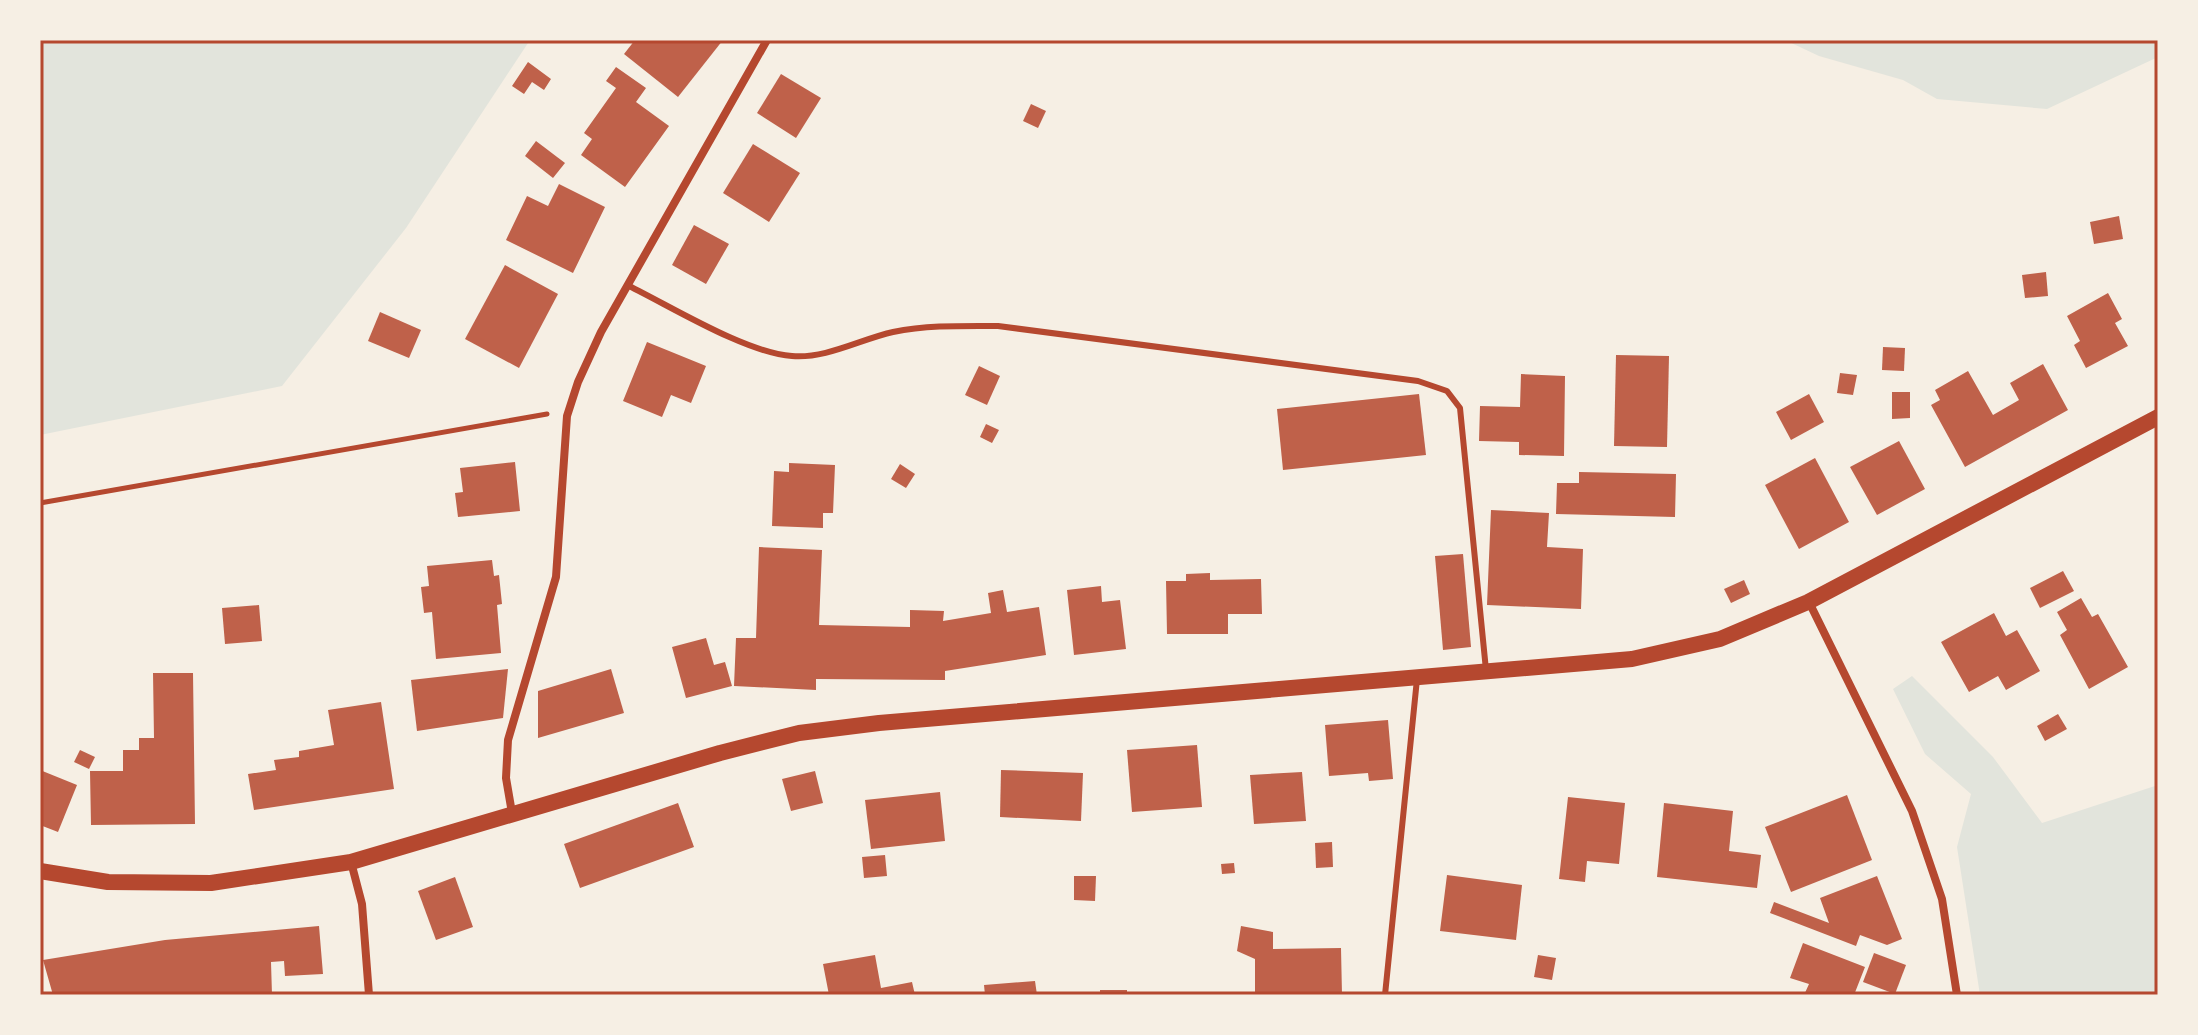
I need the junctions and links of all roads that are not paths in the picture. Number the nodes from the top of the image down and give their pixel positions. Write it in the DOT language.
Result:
graph roads {
  1 [pos="767,40"];
  2 [pos="629,286"];
  3 [pos="2158,417"];
  4 [pos="1808,602"];
  5 [pos="1486,670"];
  6 [pos="1417,676"];
  7 [pos="512,813"];
  8 [pos="351,862"];
  9 [pos="40,871"];
  10 [pos="369,995"];
  11 [pos="1385,995"];
  12 [pos="1957,995"];
  1 -- 2 [label="street"];
  2 -- 5 [label="lane"];
  2 -- 7 [label="street"];
  3 -- 4 [label="main road"];
  4 -- 5 [label="main road"];
  4 -- 12 [label="street"];
  5 -- 6 [label="main road"];
  6 -- 7 [label="main road"];
  6 -- 11 [label="lane"];
  7 -- 8 [label="main road"];
  8 -- 9 [label="main road"];
  8 -- 10 [label="street"];
}
